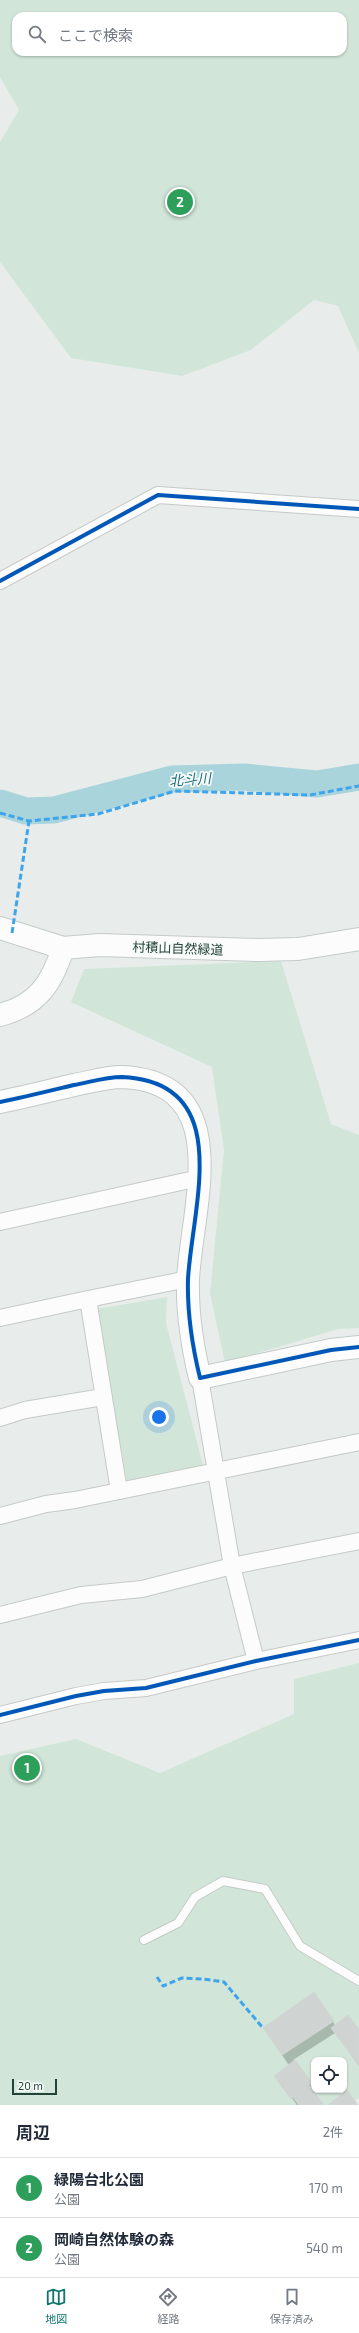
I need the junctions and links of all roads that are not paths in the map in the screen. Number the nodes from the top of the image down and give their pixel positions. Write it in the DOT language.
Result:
graph roads {
  1 [pos="359,509"];
  2 [pos="0,581"];
  3 [pos="0,928"];
  4 [pos="359,939"];
  5 [pos="63,948"];
  6 [pos="0,1015"];
  7 [pos="0,1102"];
  8 [pos="199,1178"];
  9 [pos="0,1222"];
  10 [pos="188,1279"];
  11 [pos="88,1299"];
  12 [pos="0,1318"];
  13 [pos="359,1347"];
  14 [pos="200,1378"];
  15 [pos="103,1397"];
  16 [pos="0,1418"];
  17 [pos="359,1442"];
  18 [pos="217,1471"];
  19 [pos="119,1491"];
  20 [pos="0,1516"];
  21 [pos="359,1541"];
  22 [pos="232,1566"];
  23 [pos="0,1615"];
  24 [pos="359,1640"];
  25 [pos="256,1661"];
  26 [pos="0,1715"];
  27 [pos="144,1940"];
  28 [pos="359,1981"];
  1 -- 2 [label="street"];
  3 -- 5 [label="street, 村積山自然緑道"];
  4 -- 5 [label="street, 村積山自然緑道"];
  5 -- 6 [label="street"];
  7 -- 8 [label="street"];
  8 -- 9 [label="street"];
  8 -- 10 [label="street"];
  10 -- 11 [label="street"];
  10 -- 14 [label="street"];
  11 -- 12 [label="street"];
  11 -- 15 [label="street"];
  13 -- 14 [label="street"];
  14 -- 18 [label="street"];
  15 -- 16 [label="street"];
  15 -- 19 [label="street"];
  17 -- 18 [label="street"];
  18 -- 19 [label="street"];
  18 -- 22 [label="street"];
  19 -- 20 [label="street"];
  21 -- 22 [label="street"];
  22 -- 23 [label="street"];
  22 -- 25 [label="street"];
  24 -- 25 [label="street"];
  25 -- 26 [label="street"];
  27 -- 28 [label="lane"];
}
